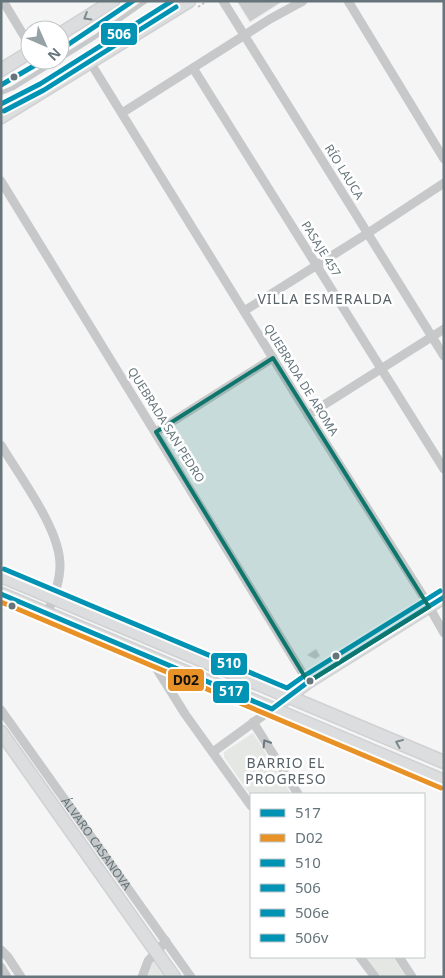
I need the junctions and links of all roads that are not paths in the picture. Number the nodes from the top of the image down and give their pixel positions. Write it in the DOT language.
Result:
graph roads {
  1 [pos="113,1"];
  2 [pos="146,1"];
  3 [pos="172,1"];
  4 [pos="189,1"];
  5 [pos="224,1"];
  6 [pos="304,1"];
  7 [pos="348,1"];
  8 [pos="4,7"];
  9 [pos="70,28"];
  10 [pos="20,31"];
  11 [pos="245,35"];
  12 [pos="70,52"];
  13 [pos="20,58"];
  14 [pos="90,62"];
  15 [pos="193,68"];
  16 [pos="1,70"];
  17 [pos="42,70"];
  18 [pos="1,93"];
  19 [pos="1,104"];
  20 [pos="122,113"];
  21 [pos="1,117"];
  22 [pos="444,159"];
  23 [pos="1,181"];
  24 [pos="444,183"];
  25 [pos="368,234"];
  26 [pos="316,265"];
  27 [pos="244,311"];
  28 [pos="444,329"];
  29 [pos="432,336"];
  30 [pos="444,356"];
  31 [pos="273,358"];
  32 [pos="381,368"];
  33 [pos="308,415"];
  34 [pos="156,432"];
  35 [pos="1,445"];
  36 [pos="444,468"];
  37 [pos="1,576"];
  38 [pos="1,594"];
  39 [pos="444,597"];
  40 [pos="53,598"];
  41 [pos="428,606"];
  42 [pos="46,613"];
  43 [pos="444,633"];
  44 [pos="154,658"];
  45 [pos="308,682"];
  46 [pos="288,697"];
  47 [pos="272,709"];
  48 [pos="1,710"];
  49 [pos="253,722"];
  50 [pos="1,732"];
  51 [pos="212,752"];
  52 [pos="444,762"];
  53 [pos="444,781"];
  54 [pos="297,793"];
  55 [pos="250,805"];
  56 [pos="166,941"];
  57 [pos="1,950"];
  58 [pos="156,950"];
  59 [pos="361,958"];
  60 [pos="401,958"];
  61 [pos="1,967"];
  62 [pos="7,977"];
  63 [pos="21,977"];
  64 [pos="142,977"];
  65 [pos="174,977"];
  66 [pos="192,977"];
  67 [pos="374,977"];
  68 [pos="412,977"];
  1 -- 9 [label="main road, one-way"];
  2 -- 12 [label="lane"];
  3 -- 19 [label="lane"];
  4 -- 14 [label="main road"];
  5 -- 11 [label="street, RÍO LAUCA"];
  6 -- 11 [label="street"];
  7 -- 22 [label="street"];
  8 -- 10 [label="street"];
  11 -- 15 [label="street"];
  11 -- 25 [label="street, RÍO LAUCA"];
  13 -- 16 [label="main road"];
  14 -- 20 [label="street, QUEBRADA DE AROMA"];
  14 -- 21 [label="main road"];
  15 -- 20 [label="street"];
  15 -- 26 [label="street, PASAJE 457"];
  17 -- 18 [label="lane"];
  20 -- 27 [label="street, QUEBRADA DE AROMA"];
  23 -- 34 [label="street, QUEBRADA SAN PEDRO"];
  24 -- 25 [label="street"];
  25 -- 26 [label="street"];
  25 -- 29 [label="street, RÍO LAUCA"];
  26 -- 27 [label="street"];
  26 -- 32 [label="street, PASAJE 457"];
  27 -- 31 [label="street, QUEBRADA DE AROMA"];
  28 -- 29 [label="street"];
  29 -- 30 [label="street, RÍO LAUCA"];
  29 -- 32 [label="street"];
  31 -- 33 [label="street, QUEBRADA DE AROMA"];
  31 -- 34 [label="street"];
  32 -- 33 [label="street"];
  32 -- 36 [label="street, PASAJE 457"];
  33 -- 41 [label="street, QUEBRADA DE AROMA"];
  34 -- 45 [label="street, QUEBRADA SAN PEDRO"];
  35 -- 40 [label="street"];
  37 -- 40 [label="main road"];
  38 -- 42 [label="main road"];
  39 -- 41 [label="main road"];
  40 -- 42 [label="street"];
  40 -- 46 [label="main road"];
  41 -- 43 [label="street, QUEBRADA DE AROMA"];
  41 -- 45 [label="main road"];
  42 -- 44 [label="main road"];
  44 -- 47 [label="main road"];
  44 -- 51 [label="street"];
  45 -- 46 [label="main road"];
  46 -- 47 [label="main road"];
  52 -- 46 [label="main road, one-way"];
  47 -- 49 [label="street"];
  47 -- 53 [label="main road"];
  48 -- 56 [label="street, ÁLVARO CASANOVA"];
  49 -- 51 [label="street"];
  54 -- 49 [label="street, one-way"];
  50 -- 58 [label="main road, ÁLVARO CASANOVA"];
  51 -- 55 [label="street"];
  56 -- 58 [label="street"];
  56 -- 66 [label="street, ÁLVARO CASANOVA"];
  57 -- 63 [label="street"];
  58 -- 64 [label="street"];
  58 -- 65 [label="main road, ÁLVARO CASANOVA"];
  59 -- 67 [label="street"];
  60 -- 68 [label="street"];
  61 -- 62 [label="street"];
}
